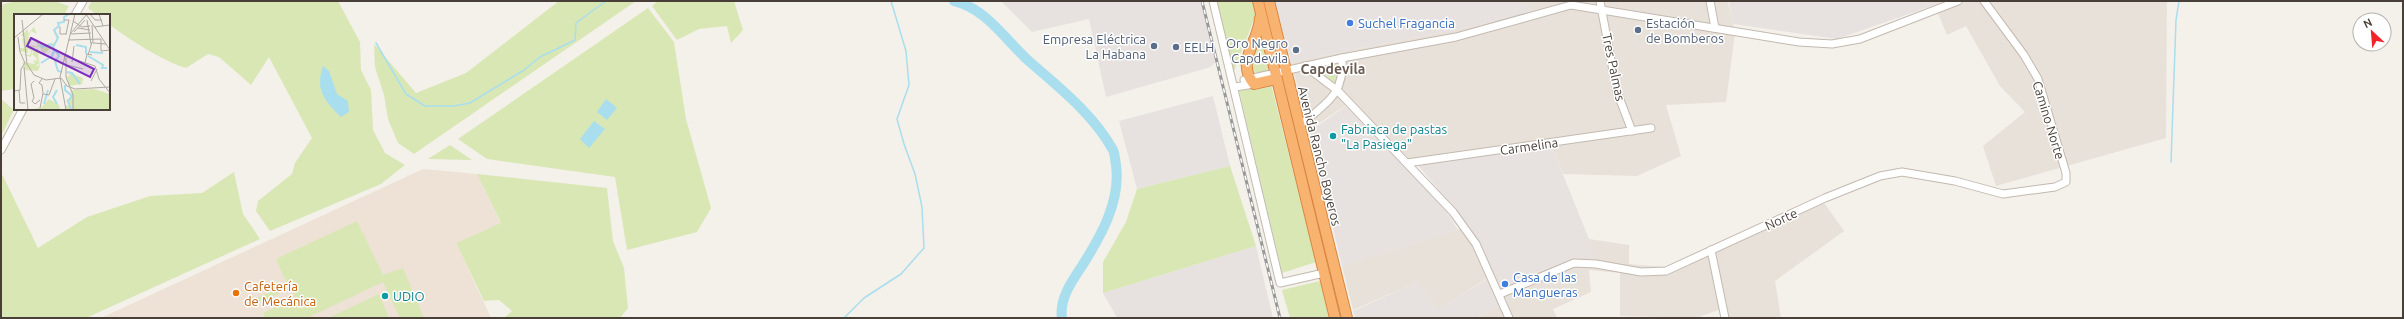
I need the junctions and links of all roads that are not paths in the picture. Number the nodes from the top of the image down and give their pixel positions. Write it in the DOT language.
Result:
graph roads {
  1 [pos="83,1"];
  2 [pos="1213,1"];
  3 [pos="1258,1"];
  4 [pos="1269,1"];
  5 [pos="1600,1"];
  6 [pos="1710,1"];
  7 [pos="1958,1"];
  8 [pos="1984,1"];
  9 [pos="1603,10"];
  10 [pos="1260,12"];
  11 [pos="76,14"];
  12 [pos="1715,28"];
  13 [pos="1342,58"];
  14 [pos="1305,66"];
  15 [pos="1286,71"];
  16 [pos="1275,76"];
  17 [pos="1248,79"];
  18 [pos="1235,87"];
  19 [pos="1338,91"];
  20 [pos="22,110"];
  21 [pos="1299,126"];
  22 [pos="1650,128"];
  23 [pos="1632,131"];
  24 [pos="1,150"];
  25 [pos="1407,163"];
  26 [pos="2066,182"];
  27 [pos="1711,250"];
  28 [pos="1324,273"];
  29 [pos="1500,294"];
  30 [pos="1335,318"];
  31 [pos="1347,318"];
  32 [pos="1509,318"];
  33 [pos="1725,318"];
  1 -- 11 [label="street"];
  2 -- 18 [label="street"];
  3 -- 10 [label="highway, Avenida Rancho Boyeros"];
  4 -- 15 [label="highway, Avenida Rancho Boyeros"];
  5 -- 9 [label="street, Tres Palmas"];
  6 -- 12 [label="street"];
  7 -- 12 [label="street"];
  8 -- 26 [label="street, Camino Norte"];
  9 -- 12 [label="street"];
  9 -- 13 [label="street"];
  9 -- 23 [label="street, Tres Palmas"];
  10 -- 16 [label="highway, Avenida Rancho Boyeros"];
  10 -- 17 [label="highway"];
  13 -- 14 [label="street"];
  13 -- 19 [label="street"];
  14 -- 15 [label="street"];
  14 -- 19 [label="street"];
  15 -- 16 [label="street"];
  15 -- 21 [label="highway, Avenida Rancho Boyeros"];
  16 -- 17 [label="highway"];
  16 -- 28 [label="highway, Avenida Rancho Boyeros"];
  17 -- 18 [label="street"];
  17 -- 18 [label="street"];
  18 -- 28 [label="street"];
  19 -- 21 [label="street"];
  19 -- 25 [label="street"];
  20 -- 24 [label="street"];
  21 -- 31 [label="highway, Avenida Rancho Boyeros"];
  22 -- 23 [label="street, Carmelina"];
  23 -- 25 [label="street, Carmelina"];
  25 -- 29 [label="street"];
  26 -- 27 [label="street, Norte"];
  27 -- 29 [label="street, Norte"];
  27 -- 33 [label="street"];
  28 -- 30 [label="highway, Avenida Rancho Boyeros"];
  29 -- 32 [label="street"];
}
